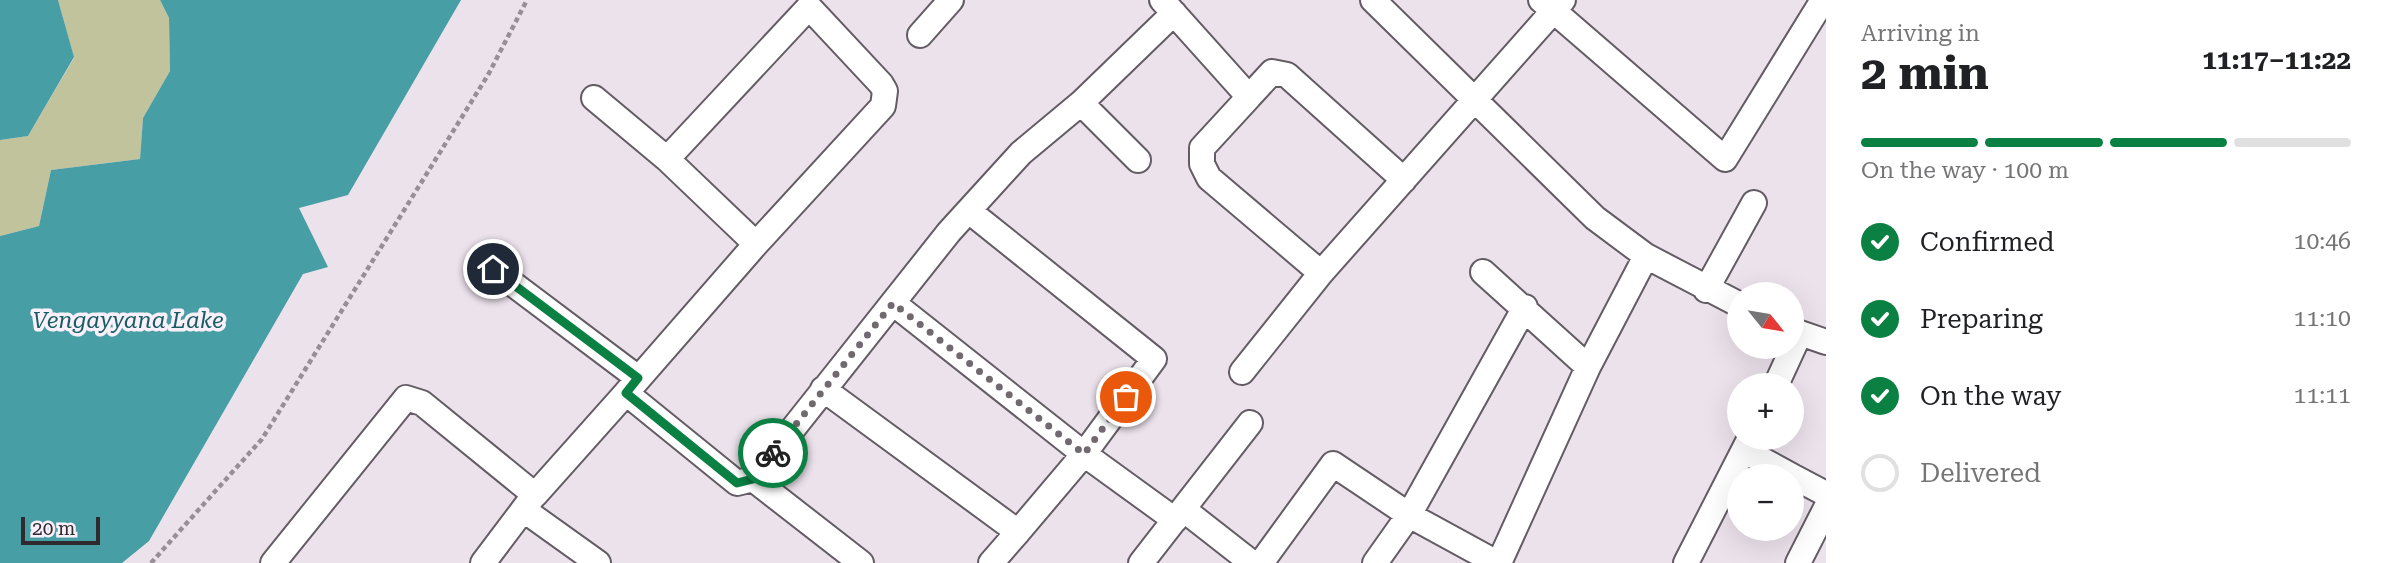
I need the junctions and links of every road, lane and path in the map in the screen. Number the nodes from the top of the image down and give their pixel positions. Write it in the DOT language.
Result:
graph roads {
  1 [pos="527,0"];
  2 [pos="951,0"];
  3 [pos="1373,0"];
  4 [pos="1823,0"];
  5 [pos="806,4"];
  6 [pos="1552,4"];
  7 [pos="1168,6"];
  8 [pos="920,36"];
  9 [pos="1249,97"];
  10 [pos="594,98"];
  11 [pos="1473,101"];
  12 [pos="1080,103"];
  13 [pos="667,159"];
  14 [pos="1138,160"];
  15 [pos="1404,180"];
  16 [pos="1754,203"];
  17 [pos="969,211"];
  18 [pos="756,244"];
  19 [pos="1646,256"];
  20 [pos="493,269"];
  21 [pos="1483,272"];
  22 [pos="1321,273"];
  23 [pos="1706,290"];
  24 [pos="1727,300"];
  25 [pos="893,303"];
  26 [pos="1525,307"];
  27 [pos="1804,334"];
  28 [pos="1826,342"];
  29 [pos="1588,366"];
  30 [pos="1242,372"];
  31 [pos="632,386"];
  32 [pos="822,389"];
  33 [pos="1250,423"];
  34 [pos="1744,450"];
  35 [pos="1755,450"];
  36 [pos="1084,454"];
  37 [pos="1775,464"];
  38 [pos="753,479"];
  39 [pos="1804,482"];
  40 [pos="1826,494"];
  41 [pos="529,502"];
  42 [pos="1826,508"];
  43 [pos="1179,514"];
  44 [pos="1409,515"];
  45 [pos="1018,532"];
  46 [pos="151,563"];
  47 [pos="273,563"];
  48 [pos="483,563"];
  49 [pos="598,563"];
  50 [pos="862,563"];
  51 [pos="991,563"];
  52 [pos="1141,563"];
  53 [pos="1252,563"];
  54 [pos="1261,563"];
  55 [pos="1375,563"];
  56 [pos="1498,563"];
  57 [pos="1686,563"];
  58 [pos="1798,563"];
  1 -- 46 [label="path"];
  2 -- 8 [label="street"];
  3 -- 11 [label="street"];
  4 -- 6 [label="street"];
  5 -- 13 [label="street"];
  5 -- 18 [label="street"];
  6 -- 11 [label="street"];
  7 -- 9 [label="street"];
  7 -- 12 [label="street"];
  9 -- 15 [label="street"];
  9 -- 22 [label="street"];
  10 -- 13 [label="street"];
  11 -- 15 [label="street"];
  11 -- 19 [label="street"];
  12 -- 14 [label="street"];
  12 -- 17 [label="street"];
  13 -- 18 [label="street"];
  15 -- 22 [label="street"];
  16 -- 23 [label="street"];
  17 -- 25 [label="street"];
  17 -- 36 [label="street"];
  18 -- 31 [label="street"];
  19 -- 23 [label="street"];
  19 -- 29 [label="street"];
  20 -- 31 [label="street"];
  21 -- 26 [label="street"];
  22 -- 30 [label="street"];
  23 -- 24 [label="street"];
  25 -- 32 [label="street"];
  25 -- 36 [label="street"];
  26 -- 29 [label="street"];
  26 -- 44 [label="street"];
  27 -- 28 [label="street"];
  29 -- 56 [label="street"];
  31 -- 38 [label="street"];
  31 -- 41 [label="street"];
  32 -- 38 [label="street"];
  32 -- 45 [label="street"];
  33 -- 43 [label="street"];
  34 -- 57 [label="street"];
  35 -- 37 [label="street"];
  36 -- 43 [label="street"];
  36 -- 45 [label="street"];
  38 -- 50 [label="street"];
  39 -- 40 [label="street"];
  41 -- 47 [label="street"];
  41 -- 48 [label="street"];
  41 -- 49 [label="street"];
  42 -- 58 [label="street"];
  43 -- 52 [label="street"];
  43 -- 53 [label="street"];
  44 -- 54 [label="street"];
  44 -- 55 [label="street"];
  44 -- 56 [label="street"];
  45 -- 51 [label="street"];
}
